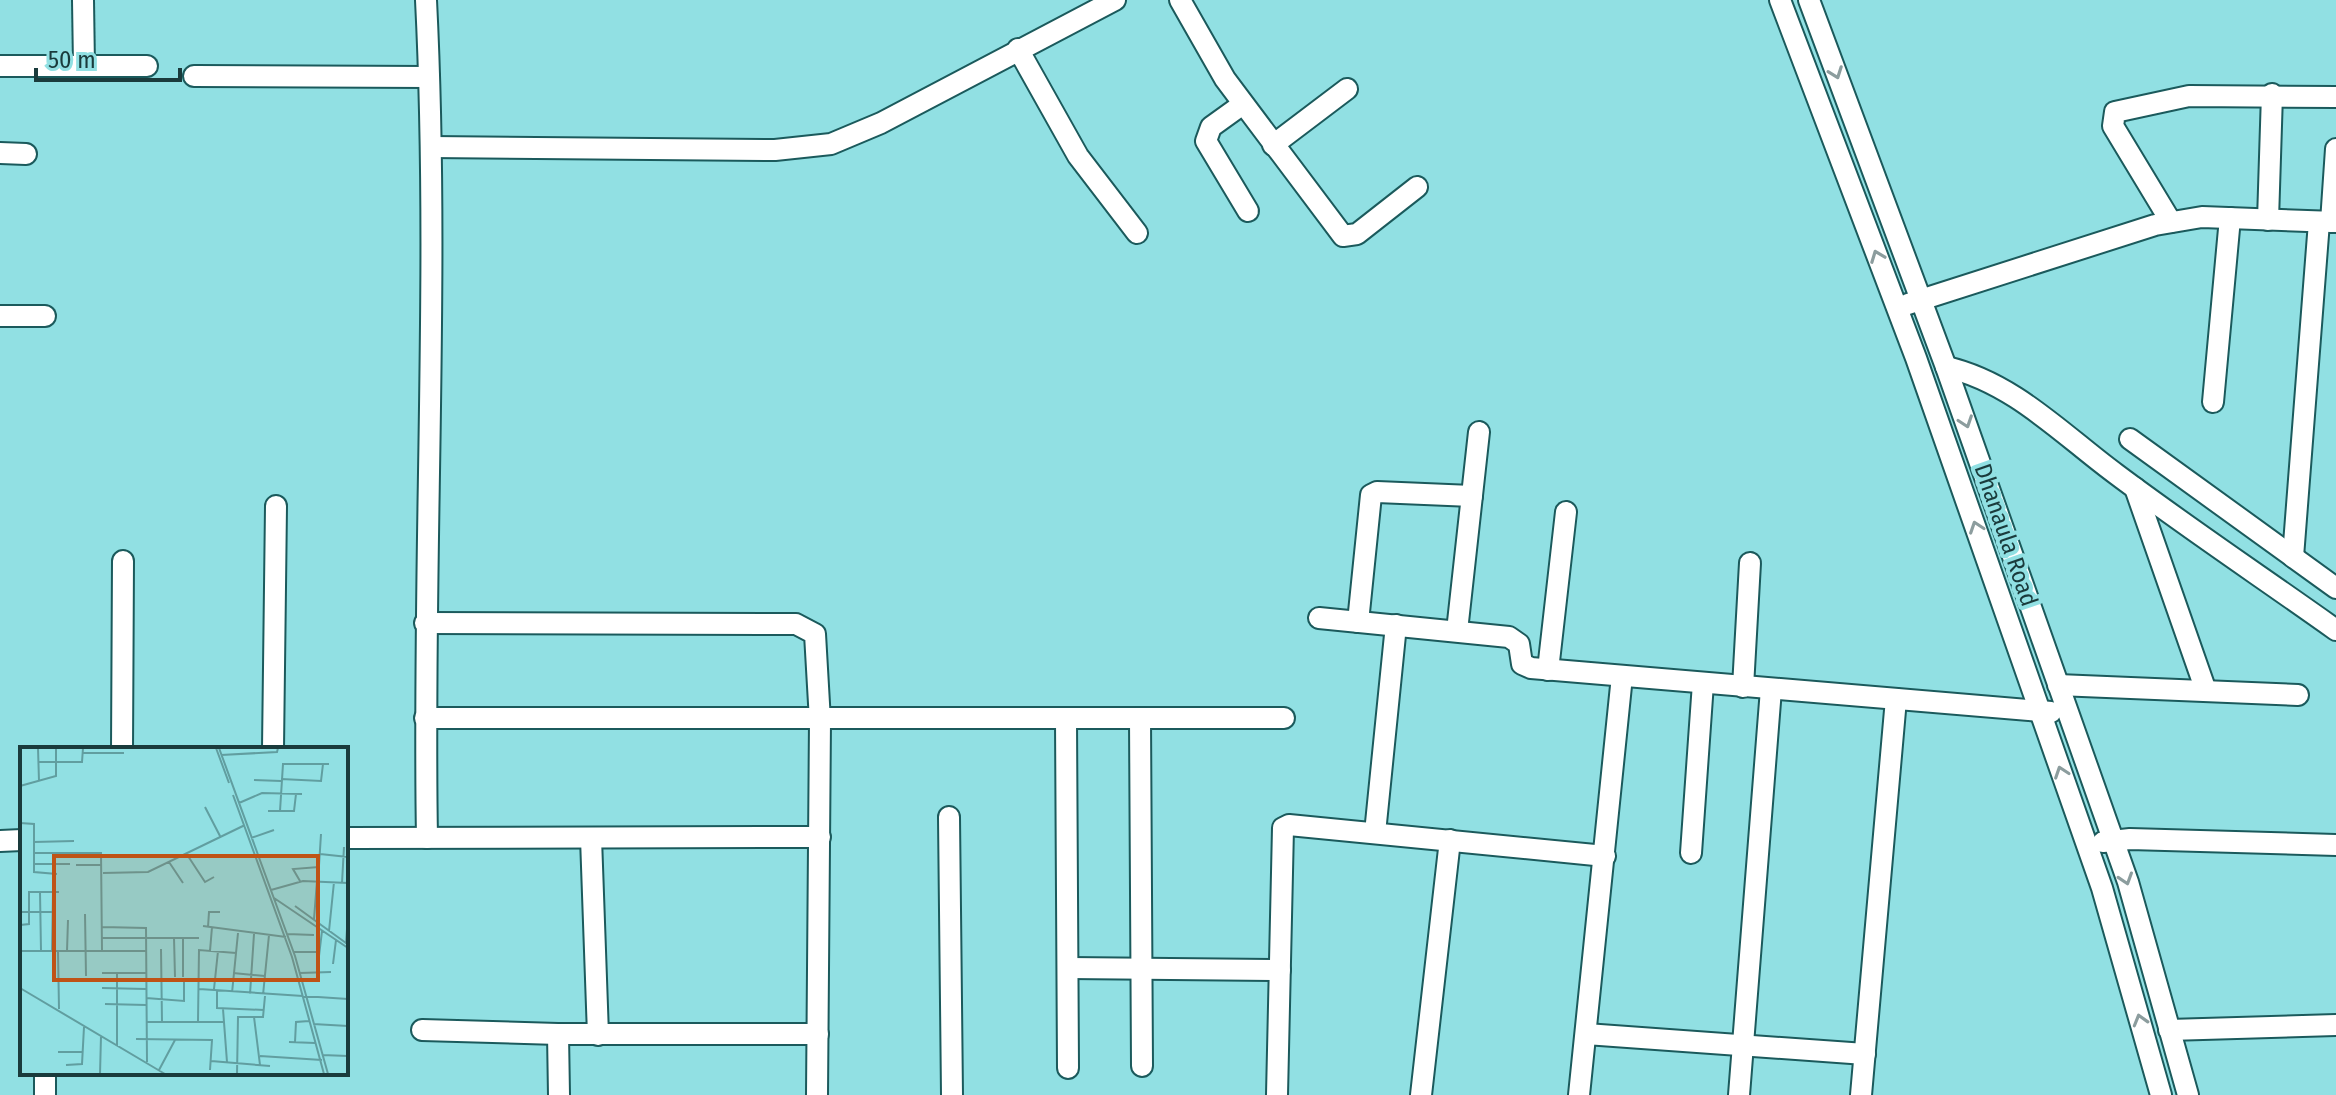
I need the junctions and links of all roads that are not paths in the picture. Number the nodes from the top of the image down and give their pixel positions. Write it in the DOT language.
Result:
graph roads {
  1 [pos="83,0"];
  2 [pos="426,0"];
  3 [pos="1115,0"];
  4 [pos="1180,0"];
  5 [pos="1780,0"];
  6 [pos="1809,0"];
  7 [pos="1018,49"];
  8 [pos="0,66"];
  9 [pos="84,66"];
  10 [pos="147,66"];
  11 [pos="194,76"];
  12 [pos="429,77"];
  13 [pos="1347,89"];
  14 [pos="2272,94"];
  15 [pos="2336,97"];
  16 [pos="1243,104"];
  17 [pos="1273,145"];
  18 [pos="431,147"];
  19 [pos="2336,149"];
  20 [pos="0,153"];
  21 [pos="26,154"];
  22 [pos="1417,187"];
  23 [pos="1248,211"];
  24 [pos="2230,218"];
  25 [pos="2268,220"];
  26 [pos="2171,222"];
  27 [pos="2329,222"];
  28 [pos="1137,233"];
  29 [pos="1921,300"];
  30 [pos="1897,308"];
  31 [pos="0,316"];
  32 [pos="45,316"];
  33 [pos="1946,367"];
  34 [pos="2213,402"];
  35 [pos="1479,432"];
  36 [pos="2130,439"];
  37 [pos="2135,488"];
  38 [pos="1472,496"];
  39 [pos="276,506"];
  40 [pos="1566,512"];
  41 [pos="2293,557"];
  42 [pos="123,561"];
  43 [pos="1750,563"];
  44 [pos="2336,588"];
  45 [pos="1319,618"];
  46 [pos="1358,622"];
  47 [pos="425,623"];
  48 [pos="1396,625"];
  49 [pos="2336,630"];
  50 [pos="1457,631"];
  51 [pos="1548,670"];
  52 [pos="1622,676"];
  53 [pos="1703,683"];
  54 [pos="2058,685"];
  55 [pos="1743,687"];
  56 [pos="1771,689"];
  57 [pos="2206,691"];
  58 [pos="2298,695"];
  59 [pos="1896,699"];
  60 [pos="2041,712"];
  61 [pos="2068,713"];
  62 [pos="425,718"];
  63 [pos="1140,718"];
  64 [pos="1284,718"];
  65 [pos="1066,720"];
  66 [pos="820,721"];
  67 [pos="122,747"];
  68 [pos="273,747"];
  69 [pos="949,817"];
  70 [pos="1375,833"];
  71 [pos="820,837"];
  72 [pos="348,838"];
  73 [pos="427,838"];
  74 [pos="591,838"];
  75 [pos="20,840"];
  76 [pos="1450,840"];
  77 [pos="2113,840"];
  78 [pos="0,841"];
  79 [pos="2087,845"];
  80 [pos="2336,845"];
  81 [pos="1691,853"];
  82 [pos="1605,856"];
  83 [pos="1069,968"];
  84 [pos="1141,969"];
  85 [pos="1280,970"];
  86 [pos="2336,1025"];
  87 [pos="422,1030"];
  88 [pos="2169,1030"];
  89 [pos="558,1034"];
  90 [pos="818,1034"];
  91 [pos="1586,1034"];
  92 [pos="598,1035"];
  93 [pos="1743,1046"];
  94 [pos="1865,1054"];
  95 [pos="1142,1066"];
  96 [pos="1068,1068"];
  97 [pos="559,1095"];
  98 [pos="817,1095"];
  99 [pos="952,1095"];
  100 [pos="1277,1095"];
  101 [pos="1421,1095"];
  102 [pos="1579,1095"];
  103 [pos="1739,1095"];
  104 [pos="1861,1095"];
  105 [pos="2161,1095"];
  106 [pos="2188,1095"];
  1 -- 9 [label="street"];
  2 -- 12 [label="street"];
  3 -- 7 [label="street"];
  4 -- 16 [label="street"];
  30 -- 5 [label="street, Dhanaula Road, one-way"];
  6 -- 29 [label="street, Dhanaula Road, one-way"];
  7 -- 18 [label="street"];
  7 -- 28 [label="street"];
  8 -- 9 [label="street"];
  9 -- 10 [label="street"];
  11 -- 12 [label="street"];
  12 -- 18 [label="street"];
  13 -- 17 [label="street"];
  14 -- 15 [label="street"];
  14 -- 25 [label="street"];
  14 -- 26 [label="street"];
  16 -- 17 [label="street"];
  16 -- 23 [label="street"];
  17 -- 22 [label="street"];
  18 -- 47 [label="street"];
  19 -- 27 [label="street"];
  20 -- 21 [label="street"];
  24 -- 25 [label="street"];
  24 -- 26 [label="street"];
  24 -- 34 [label="street"];
  25 -- 27 [label="street"];
  26 -- 29 [label="street"];
  27 -- 41 [label="street"];
  29 -- 30 [label="street"];
  29 -- 33 [label="street, Dhanaula Road"];
  60 -- 30 [label="street, Dhanaula Road, one-way"];
  31 -- 32 [label="street"];
  33 -- 37 [label="street"];
  33 -- 54 [label="street, Dhanaula Road, one-way"];
  35 -- 38 [label="street"];
  36 -- 41 [label="street"];
  37 -- 49 [label="street"];
  37 -- 57 [label="street"];
  38 -- 46 [label="street"];
  38 -- 50 [label="street"];
  39 -- 68 [label="street"];
  40 -- 51 [label="street"];
  41 -- 44 [label="street"];
  42 -- 67 [label="street"];
  43 -- 55 [label="street"];
  45 -- 46 [label="street"];
  46 -- 48 [label="street"];
  47 -- 62 [label="street"];
  47 -- 66 [label="street"];
  48 -- 50 [label="street"];
  48 -- 70 [label="street"];
  50 -- 51 [label="street"];
  51 -- 52 [label="street"];
  52 -- 53 [label="street"];
  52 -- 82 [label="street"];
  53 -- 55 [label="street"];
  53 -- 81 [label="street"];
  54 -- 57 [label="street"];
  54 -- 61 [label="street, Dhanaula Road"];
  55 -- 56 [label="street"];
  56 -- 59 [label="street"];
  56 -- 93 [label="street"];
  57 -- 58 [label="street"];
  59 -- 60 [label="street"];
  59 -- 94 [label="street"];
  60 -- 61 [label="street"];
  79 -- 60 [label="street, Dhanaula Road, one-way"];
  61 -- 77 [label="street, Dhanaula Road"];
  62 -- 66 [label="street"];
  62 -- 73 [label="street"];
  63 -- 64 [label="street"];
  63 -- 65 [label="street"];
  63 -- 84 [label="street"];
  65 -- 66 [label="street"];
  65 -- 83 [label="street"];
  66 -- 71 [label="street"];
  69 -- 99 [label="street"];
  70 -- 76 [label="street"];
  70 -- 85 [label="street"];
  71 -- 74 [label="street"];
  71 -- 90 [label="street"];
  72 -- 73 [label="street"];
  73 -- 74 [label="street"];
  74 -- 92 [label="street"];
  75 -- 78 [label="street"];
  76 -- 82 [label="street"];
  76 -- 101 [label="street"];
  77 -- 79 [label="street"];
  77 -- 80 [label="street"];
  77 -- 88 [label="street, Dhanaula Road, one-way"];
  105 -- 79 [label="street, Dhanaula Road, one-way"];
  82 -- 91 [label="street"];
  83 -- 84 [label="street"];
  83 -- 96 [label="street"];
  84 -- 85 [label="street"];
  84 -- 95 [label="street"];
  85 -- 100 [label="street"];
  86 -- 88 [label="street"];
  87 -- 89 [label="street"];
  88 -- 106 [label="street, Dhanaula Road"];
  89 -- 92 [label="street"];
  89 -- 97 [label="street"];
  90 -- 92 [label="street"];
  90 -- 98 [label="street"];
  91 -- 93 [label="street"];
  91 -- 102 [label="street"];
  93 -- 94 [label="street"];
  93 -- 103 [label="street"];
  94 -- 104 [label="street"];
}
